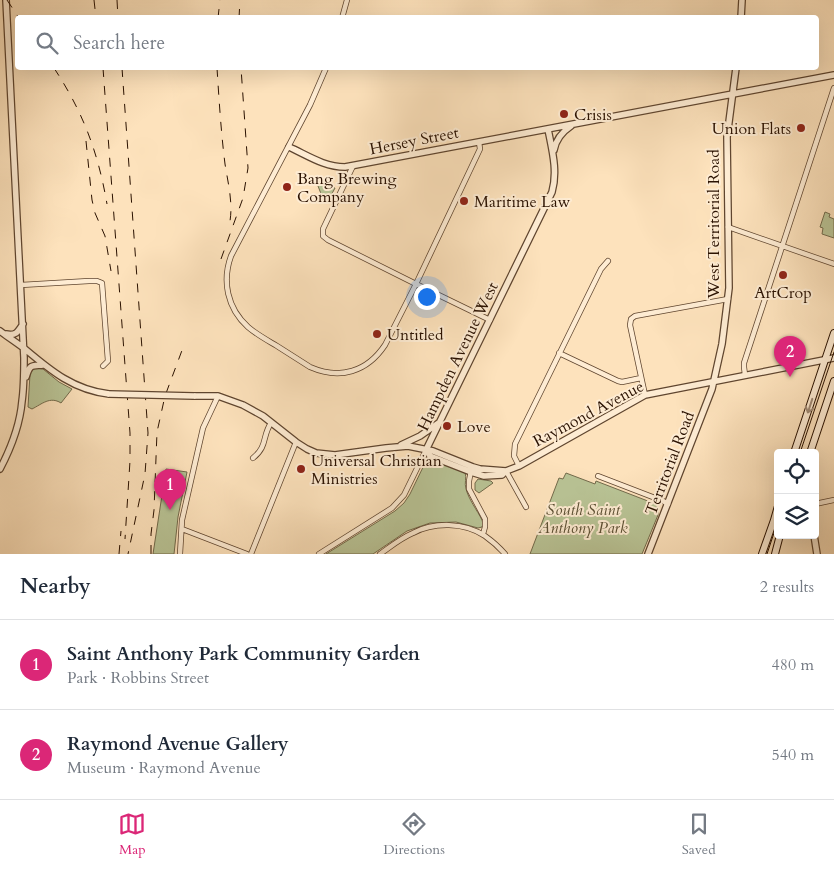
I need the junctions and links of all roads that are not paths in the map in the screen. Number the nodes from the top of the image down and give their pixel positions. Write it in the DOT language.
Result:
graph roads {
  1 [pos="6,0"];
  2 [pos="347,0"];
  3 [pos="742,0"];
  4 [pos="343,15"];
  5 [pos="741,15"];
  6 [pos="325,70"];
  7 [pos="736,70"];
  8 [pos="834,75"];
  9 [pos="834,88"];
  10 [pos="732,94"];
  11 [pos="574,124"];
  12 [pos="548,129"];
  13 [pos="478,142"];
  14 [pos="289,146"];
  15 [pos="553,154"];
  16 [pos="353,166"];
  17 [pos="728,227"];
  18 [pos="782,246"];
  19 [pos="608,261"];
  20 [pos="834,264"];
  21 [pos="416,284"];
  22 [pos="21,285"];
  23 [pos="728,299"];
  24 [pos="490,320"];
  25 [pos="23,324"];
  26 [pos="2,332"];
  27 [pos="834,333"];
  28 [pos="24,349"];
  29 [pos="560,353"];
  30 [pos="834,358"];
  31 [pos="825,360"];
  32 [pos="43,365"];
  33 [pos="103,366"];
  34 [pos="745,375"];
  35 [pos="641,378"];
  36 [pos="24,379"];
  37 [pos="714,381"];
  38 [pos="834,382"];
  39 [pos="645,395"];
  40 [pos="218,396"];
  41 [pos="441,420"];
  42 [pos="271,423"];
  43 [pos="296,442"];
  44 [pos="396,447"];
  45 [pos="795,449"];
  46 [pos="811,449"];
  47 [pos="426,450"];
  48 [pos="253,458"];
  49 [pos="519,466"];
  50 [pos="0,469"];
  51 [pos="472,470"];
  52 [pos="506,471"];
  53 [pos="598,476"];
  54 [pos="834,500"];
  55 [pos="819,503"];
  56 [pos="668,504"];
  57 [pos="526,507"];
  58 [pos="774,520"];
  59 [pos="182,529"];
  60 [pos="483,534"];
  61 [pos="779,539"];
  62 [pos="815,539"];
  63 [pos="180,554"];
  64 [pos="247,554"];
  65 [pos="251,554"];
  66 [pos="319,554"];
  67 [pos="380,554"];
  68 [pos="505,554"];
  69 [pos="648,554"];
  70 [pos="762,554"];
  71 [pos="775,554"];
  72 [pos="817,554"];
  1 -- 22 [label="street"];
  2 -- 4 [label="street"];
  3 -- 5 [label="street"];
  6 -- 14 [label="street"];
  7 -- 10 [label="street, West Territorial Road"];
  8 -- 10 [label="street, Hersey Street"];
  9 -- 18 [label="street"];
  10 -- 11 [label="street, Hersey Street"];
  10 -- 17 [label="street, West Territorial Road"];
  11 -- 12 [label="street, Hersey Street"];
  11 -- 15 [label="street"];
  12 -- 13 [label="street, Hersey Street"];
  12 -- 15 [label="street, Hampden Avenue West"];
  13 -- 16 [label="street, Hersey Street"];
  13 -- 21 [label="street"];
  14 -- 16 [label="street, Hersey Street"];
  14 -- 21 [label="street"];
  15 -- 24 [label="street, Hampden Avenue West"];
  16 -- 21 [label="street"];
  17 -- 18 [label="street"];
  17 -- 23 [label="street, West Territorial Road"];
  18 -- 20 [label="street"];
  18 -- 34 [label="street"];
  19 -- 29 [label="street"];
  21 -- 24 [label="street"];
  22 -- 25 [label="street"];
  22 -- 33 [label="street"];
  23 -- 35 [label="street"];
  23 -- 37 [label="street, West Territorial Road"];
  24 -- 41 [label="street, Hampden Avenue West"];
  25 -- 26 [label="street"];
  25 -- 28 [label="street"];
  26 -- 28 [label="street, Raymond Avenue"];
  27 -- 31 [label="main road"];
  28 -- 32 [label="street, Raymond Avenue"];
  28 -- 36 [label="street"];
  29 -- 35 [label="street"];
  29 -- 49 [label="street"];
  30 -- 31 [label="street, Raymond Avenue"];
  31 -- 34 [label="street, Raymond Avenue"];
  31 -- 45 [label="main road, one-way"];
  32 -- 36 [label="street"];
  32 -- 40 [label="street, Raymond Avenue, bridge"];
  34 -- 37 [label="street, Raymond Avenue"];
  35 -- 39 [label="street"];
  36 -- 50 [label="street"];
  37 -- 39 [label="street, Raymond Avenue"];
  37 -- 56 [label="street, Territorial Road"];
  38 -- 46 [label="main road"];
  39 -- 49 [label="street, Raymond Avenue"];
  40 -- 42 [label="street, Raymond Avenue"];
  40 -- 59 [label="street"];
  41 -- 44 [label="street"];
  41 -- 47 [label="street, Hampden Avenue West"];
  42 -- 43 [label="street, Raymond Avenue"];
  42 -- 48 [label="street"];
  43 -- 44 [label="street, Raymond Avenue"];
  43 -- 65 [label="street"];
  44 -- 47 [label="street, Raymond Avenue"];
  47 -- 51 [label="street, Raymond Avenue"];
  47 -- 66 [label="street, Hampden Avenue West"];
  49 -- 52 [label="street, Raymond Avenue"];
  51 -- 52 [label="street, Raymond Avenue"];
  51 -- 60 [label="street"];
  52 -- 57 [label="street"];
  53 -- 56 [label="street"];
  54 -- 55 [label="street"];
  56 -- 69 [label="street, Territorial Road"];
  58 -- 70 [label="main road"];
  59 -- 63 [label="street"];
  59 -- 64 [label="street"];
  60 -- 67 [label="street"];
  60 -- 68 [label="street"];
  61 -- 71 [label="main road"];
  62 -- 72 [label="street"];
}
